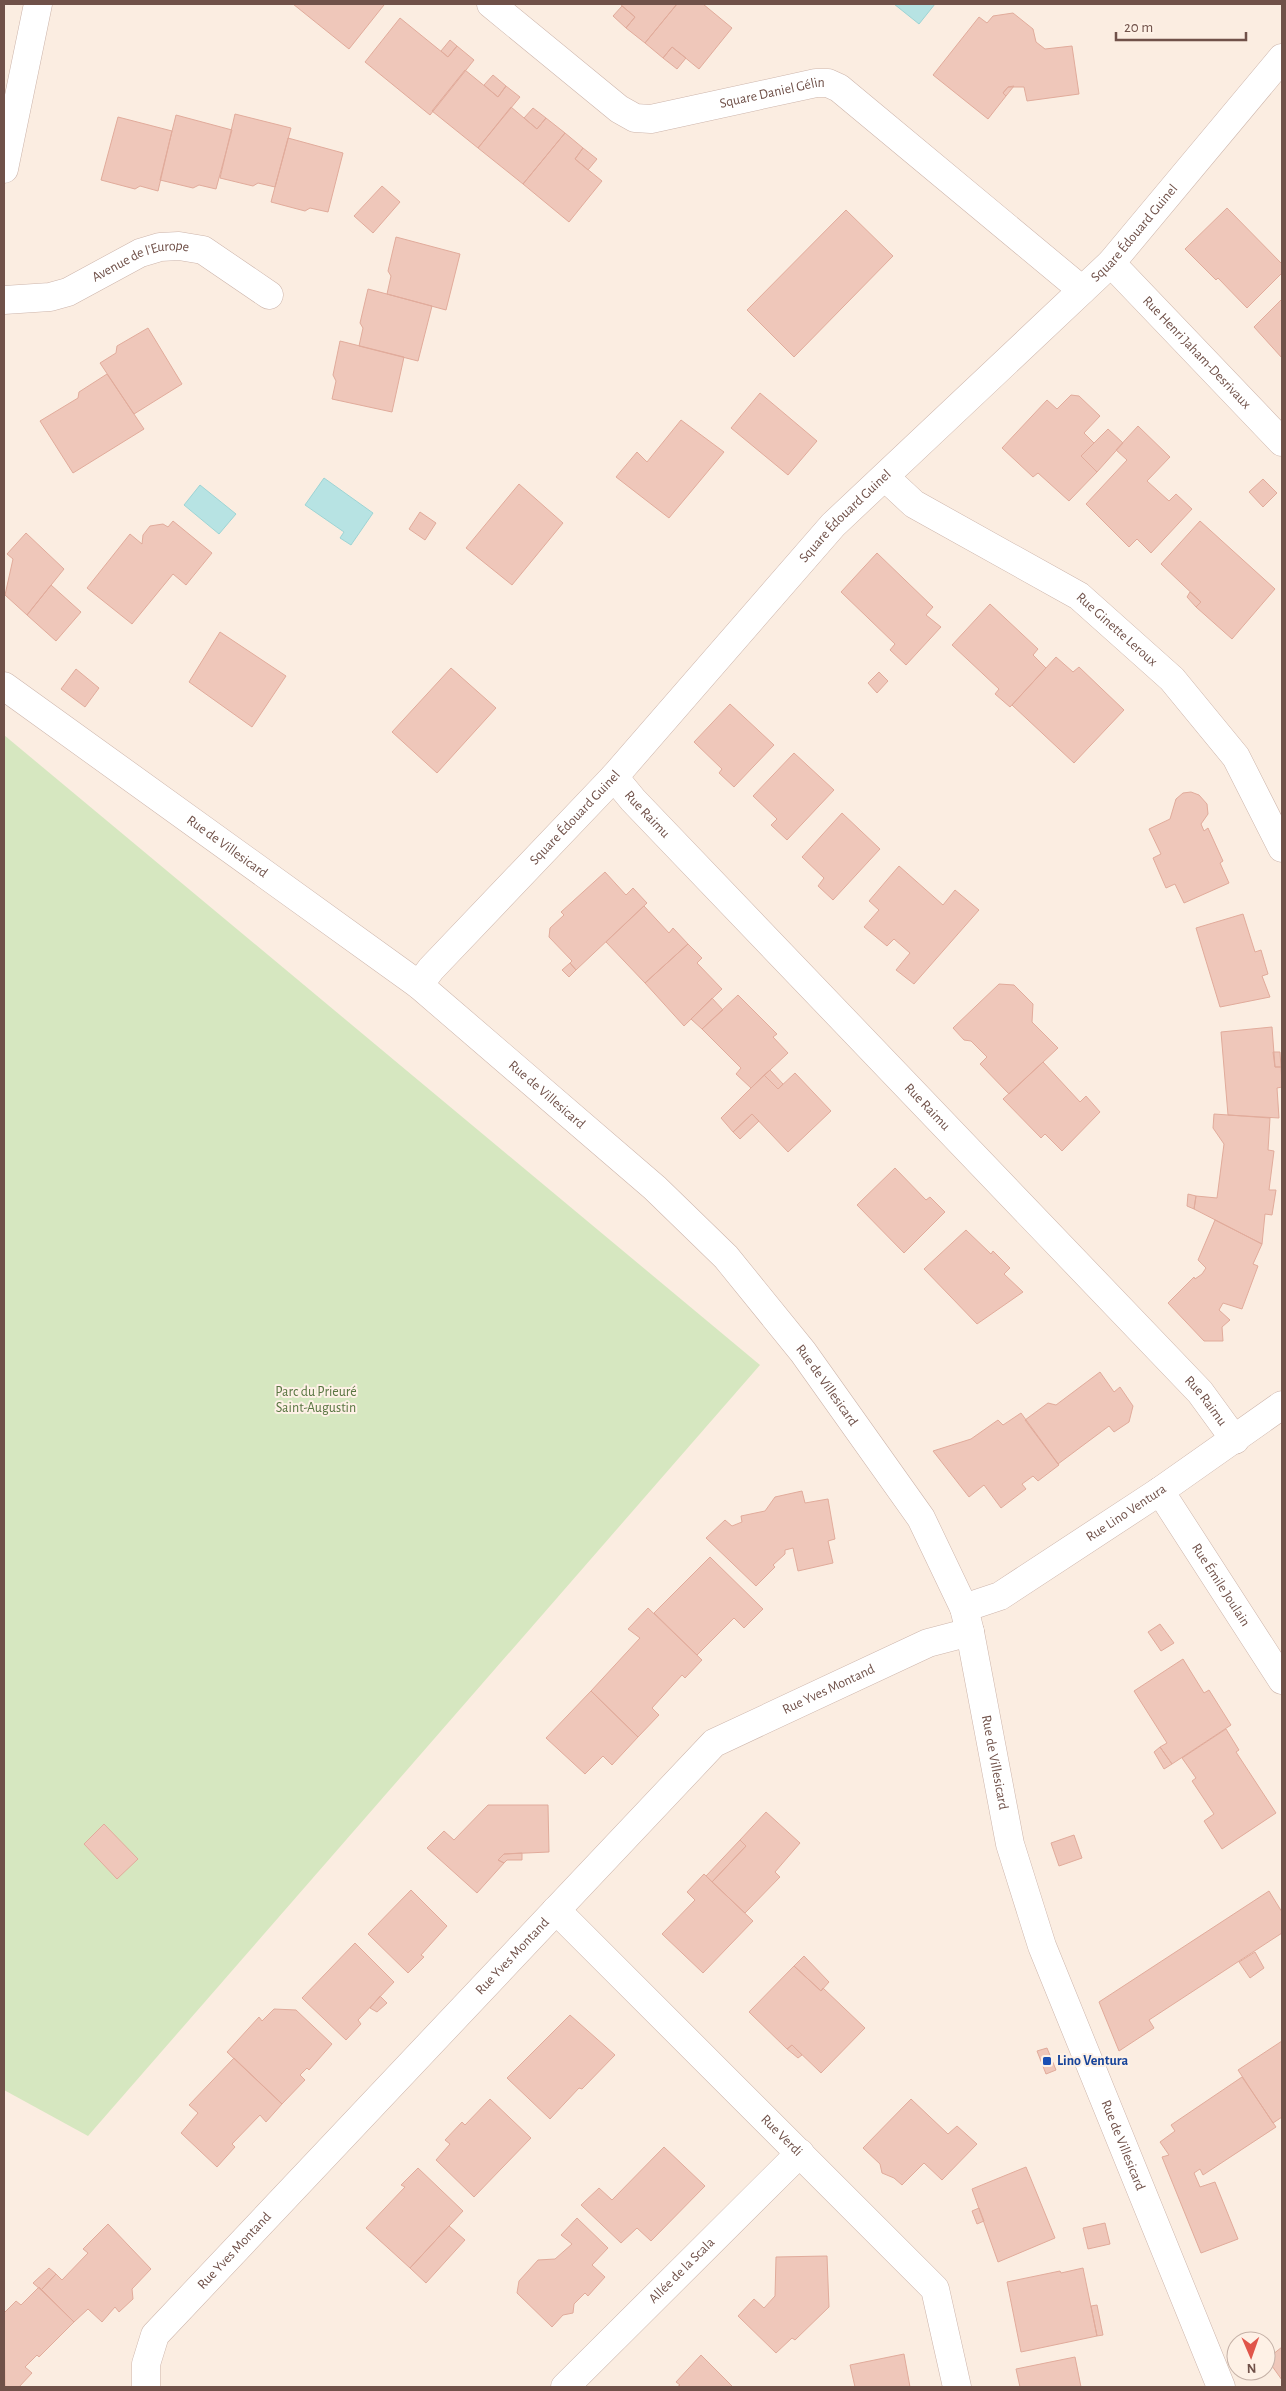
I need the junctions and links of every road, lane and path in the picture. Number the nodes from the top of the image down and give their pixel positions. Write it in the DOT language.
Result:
graph roads {
  1 [pos="38,4"];
  2 [pos="491,4"];
  3 [pos="1282,58"];
  4 [pos="4,169"];
  5 [pos="1111,263"];
  6 [pos="1082,290"];
  7 [pos="269,295"];
  8 [pos="4,300"];
  9 [pos="1282,442"];
  10 [pos="885,478"];
  11 [pos="4,686"];
  12 [pos="614,777"];
  13 [pos="1282,848"];
  14 [pos="419,985"];
  15 [pos="1282,1405"];
  16 [pos="1235,1440"];
  17 [pos="1160,1491"];
  18 [pos="967,1620"];
  19 [pos="1282,1680"];
  20 [pos="556,1910"];
  21 [pos="800,2154"];
  22 [pos="146,2387"];
  23 [pos="565,2387"];
  24 [pos="957,2387"];
  25 [pos="1221,2387"];
  1 -- 4 [label="street"];
  2 -- 6 [label="street, Square Daniel Gélin"];
  3 -- 5 [label="street, Square Édouard Guinel"];
  5 -- 6 [label="street, Square Édouard Guinel"];
  5 -- 9 [label="street, Rue Henri Jaham-Desrivaux"];
  6 -- 10 [label="street, Square Édouard Guinel"];
  7 -- 8 [label="street, Avenue de l'Europe"];
  10 -- 12 [label="street, Square Édouard Guinel"];
  10 -- 13 [label="street, Rue Ginette Leroux"];
  11 -- 14 [label="street, Rue de Villesicard"];
  12 -- 14 [label="street, Square Édouard Guinel"];
  12 -- 16 [label="street, Rue Raimu"];
  14 -- 18 [label="street, Rue de Villesicard"];
  15 -- 16 [label="street, Rue Lino Ventura"];
  16 -- 17 [label="street, Rue Lino Ventura"];
  17 -- 18 [label="street, Rue Lino Ventura"];
  17 -- 19 [label="street, Rue Émile Joulain"];
  18 -- 20 [label="street, Rue Yves Montand"];
  18 -- 25 [label="street, Rue de Villesicard"];
  20 -- 21 [label="street, Rue Verdi"];
  20 -- 22 [label="street, Rue Yves Montand"];
  21 -- 23 [label="street, Allée de la Scala"];
  21 -- 24 [label="street, Rue Verdi"];
}
